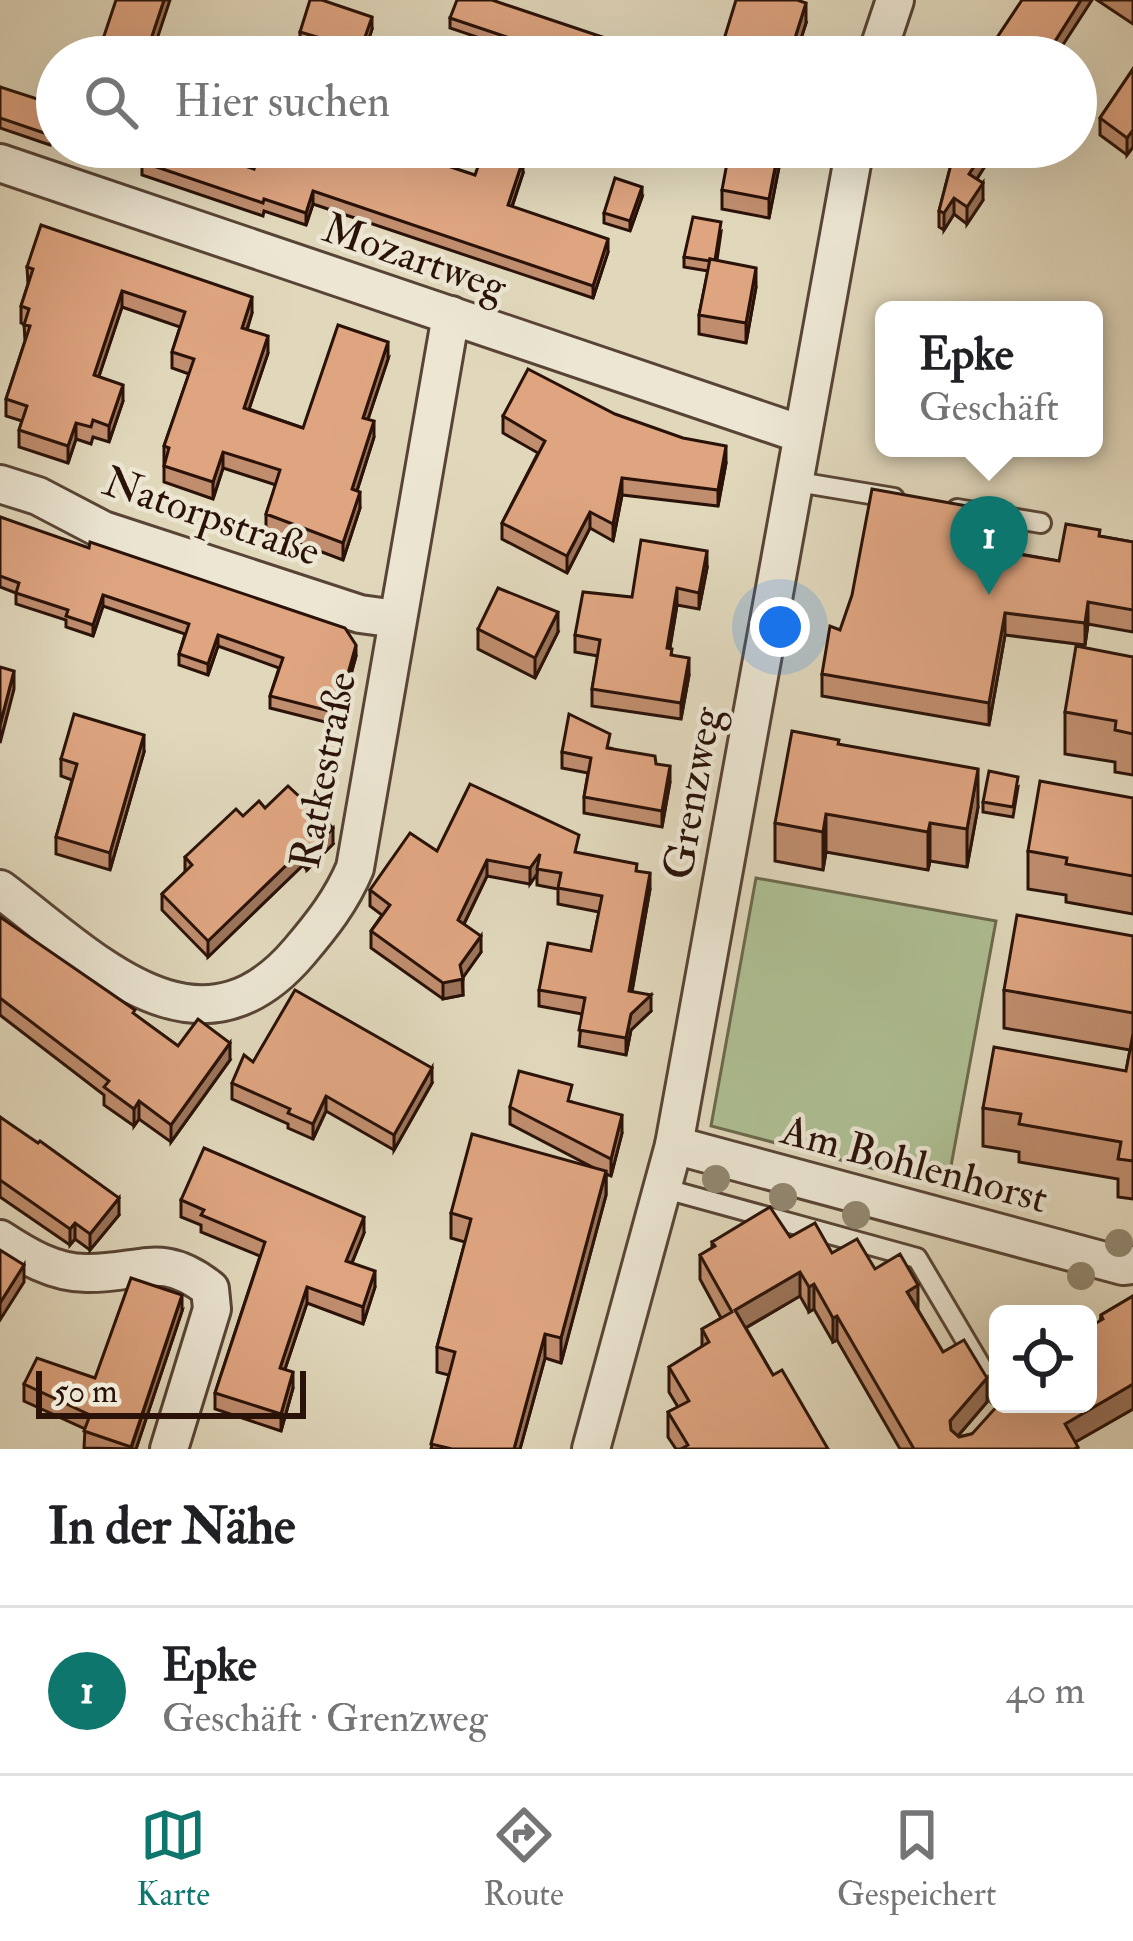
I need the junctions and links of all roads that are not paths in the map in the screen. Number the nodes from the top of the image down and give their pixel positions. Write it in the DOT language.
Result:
graph roads {
  1 [pos="896,0"];
  2 [pos="883,36"];
  3 [pos="0,163"];
  4 [pos="851,168"];
  5 [pos="451,315"];
  6 [pos="801,434"];
  7 [pos="792,481"];
  8 [pos="0,484"];
  9 [pos="915,502"];
  10 [pos="936,506"];
  11 [pos="1041,524"];
  12 [pos="397,619"];
  13 [pos="0,889"];
  14 [pos="674,1145"];
  15 [pos="662,1188"];
  16 [pos="0,1239"];
  17 [pos="1133,1265"];
  18 [pos="989,1380"];
  19 [pos="169,1449"];
  20 [pos="591,1449"];
  1 -- 2 [label="street"];
  3 -- 5 [label="street, Mozartweg"];
  4 -- 6 [label="street, Grenzweg"];
  5 -- 6 [label="street, Mozartweg"];
  5 -- 12 [label="street, Ratkestraße"];
  6 -- 7 [label="street, Grenzweg"];
  7 -- 9 [label="lane"];
  7 -- 14 [label="street, Grenzweg"];
  8 -- 12 [label="street, Natorpstraße"];
  10 -- 11 [label="lane"];
  12 -- 13 [label="street, Ratkestraße"];
  14 -- 15 [label="street, Grenzweg"];
  14 -- 17 [label="street, Am Bohlenhorst"];
  15 -- 18 [label="lane"];
  15 -- 20 [label="street, Grenzweg"];
  16 -- 19 [label="street"];
}
